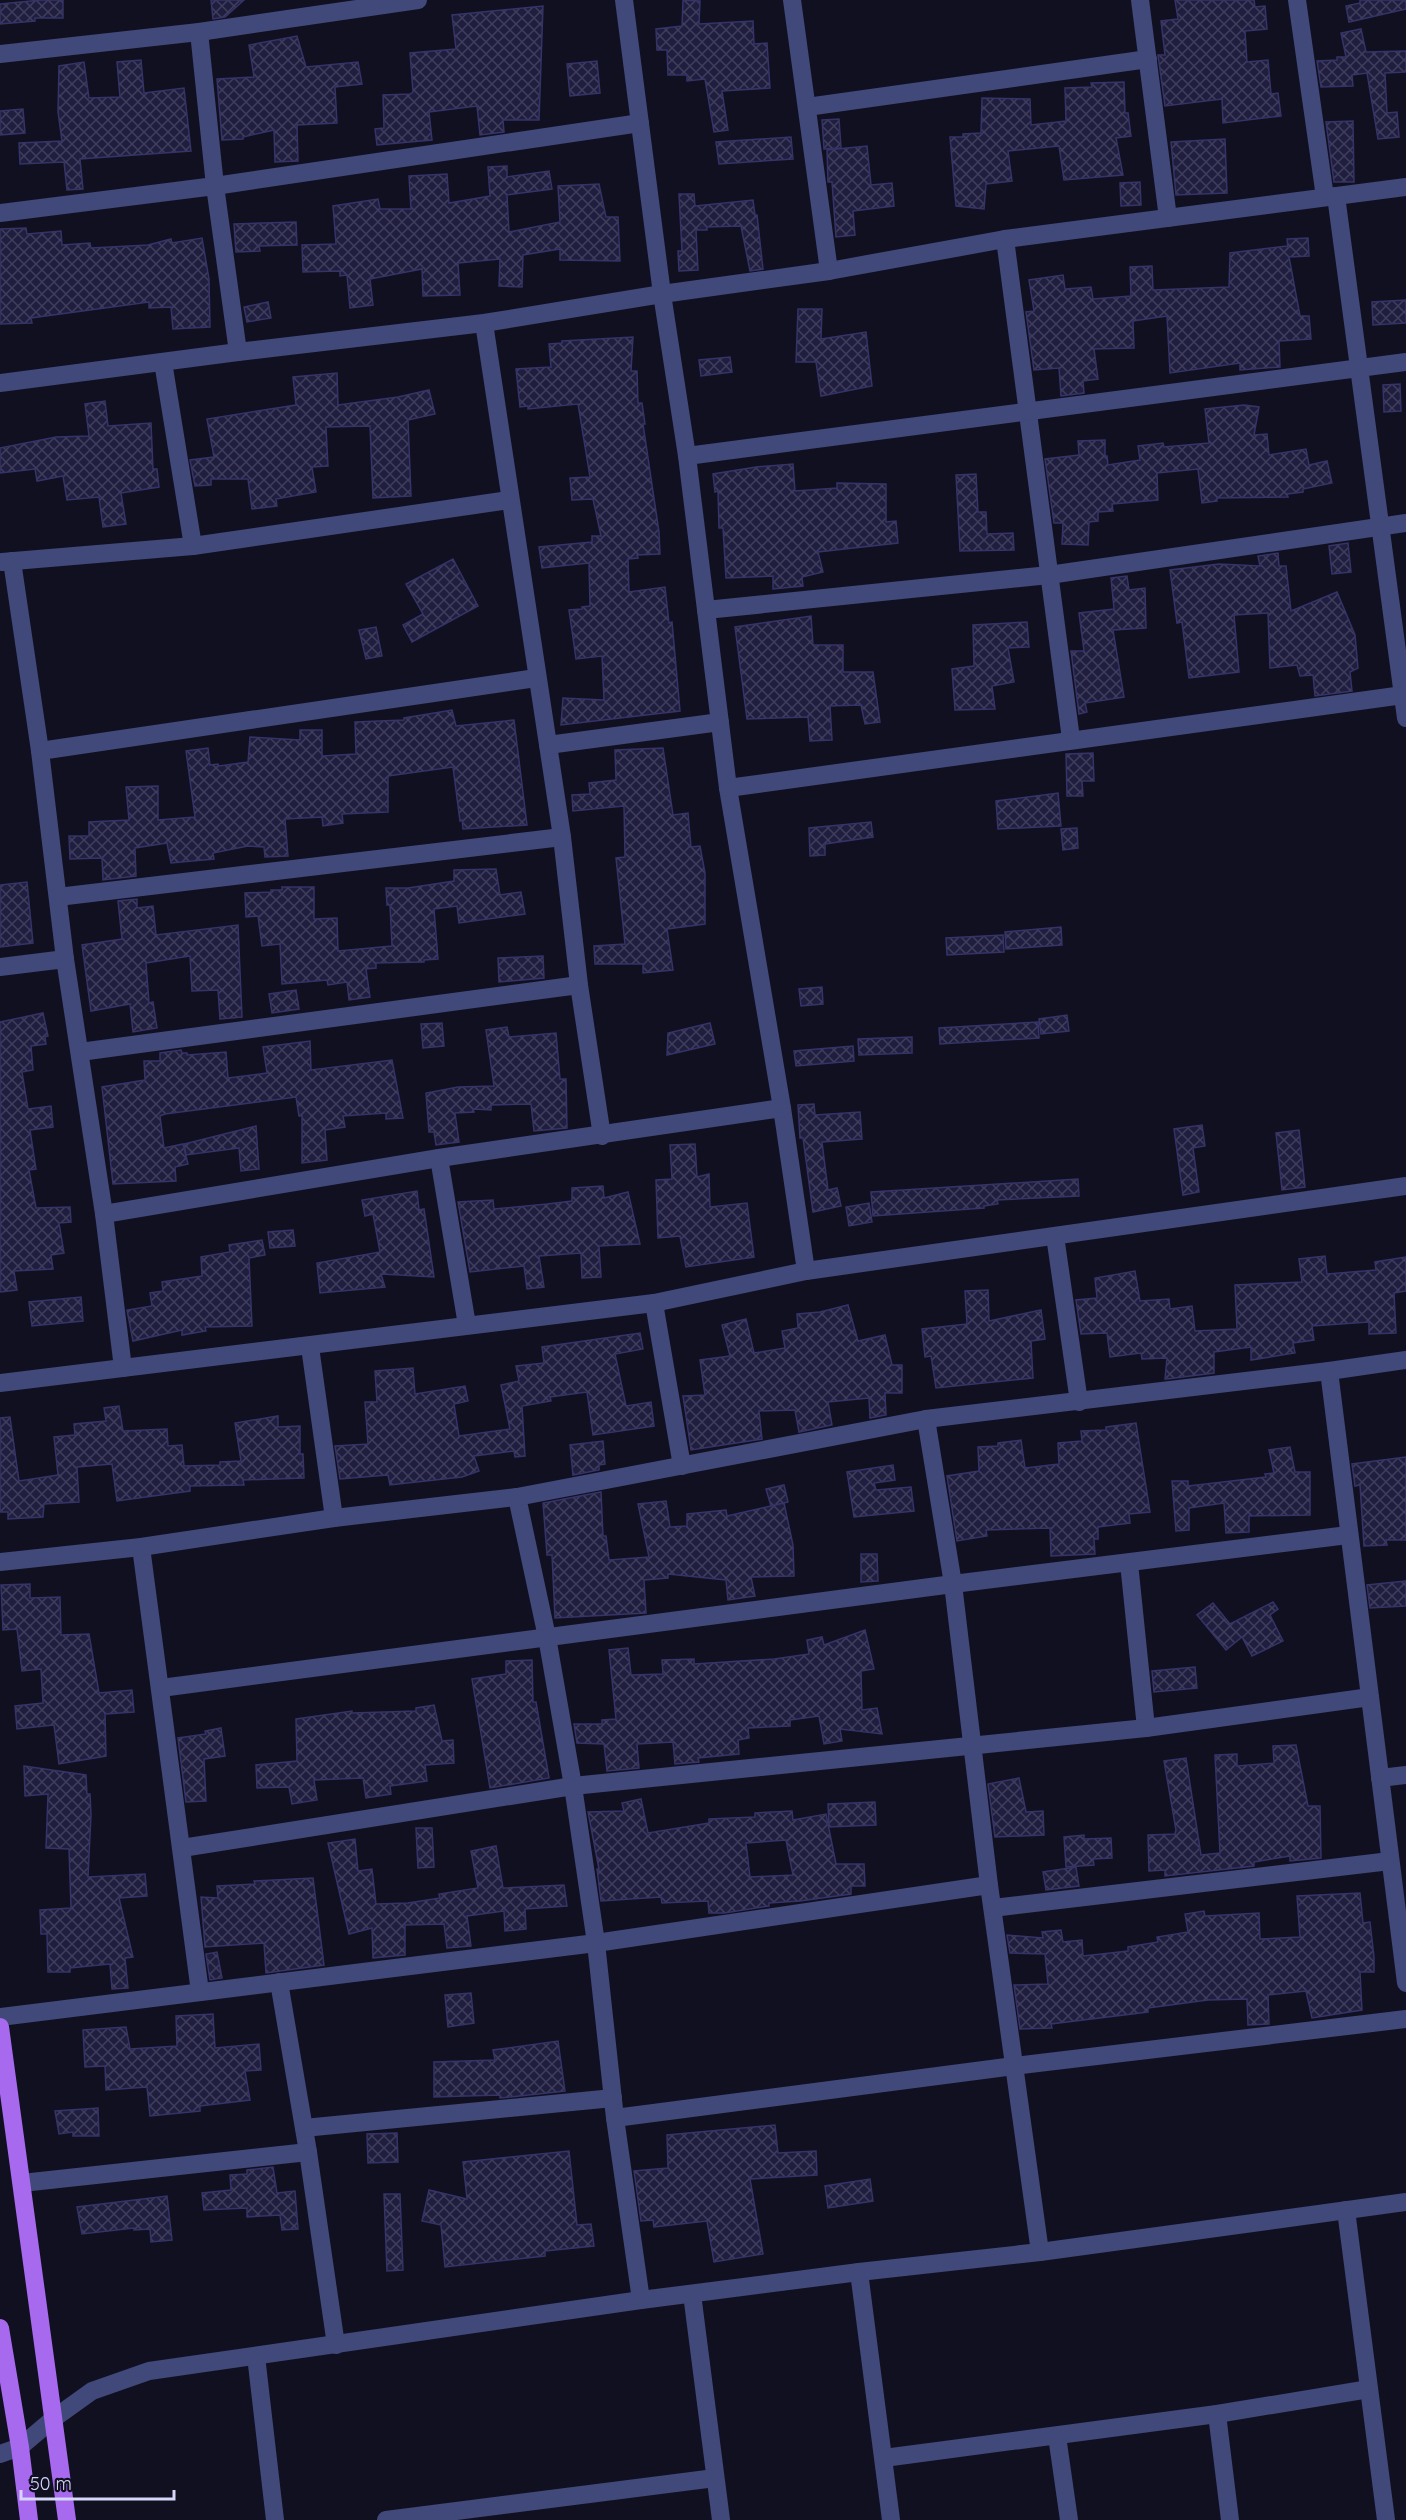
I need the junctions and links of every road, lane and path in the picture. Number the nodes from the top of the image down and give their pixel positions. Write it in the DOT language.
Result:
graph roads {
  1 [pos="418,0"];
  2 [pos="624,0"];
  3 [pos="1140,0"];
  4 [pos="1297,0"];
  5 [pos="796,1"];
  6 [pos="199,32"];
  7 [pos="0,54"];
  8 [pos="1148,59"];
  9 [pos="807,107"];
  10 [pos="640,123"];
  11 [pos="215,186"];
  12 [pos="1406,187"];
  13 [pos="1330,196"];
  14 [pos="0,213"];
  15 [pos="1168,218"];
  16 [pos="1005,239"];
  17 [pos="829,271"];
  18 [pos="662,294"];
  19 [pos="483,323"];
  20 [pos="238,352"];
  21 [pos="1406,362"];
  22 [pos="163,363"];
  23 [pos="1360,369"];
  24 [pos="0,383"];
  25 [pos="1028,413"];
  26 [pos="687,456"];
  27 [pos="509,500"];
  28 [pos="1406,524"];
  29 [pos="1382,526"];
  30 [pos="193,546"];
  31 [pos="6,562"];
  32 [pos="1049,575"];
  33 [pos="706,610"];
  34 [pos="536,678"];
  35 [pos="1403,695"];
  36 [pos="1406,718"];
  37 [pos="720,722"];
  38 [pos="1071,739"];
  39 [pos="548,745"];
  40 [pos="40,751"];
  41 [pos="728,788"];
  42 [pos="562,837"];
  43 [pos="58,897"];
  44 [pos="65,959"];
  45 [pos="0,967"];
  46 [pos="579,985"];
  47 [pos="80,1052"];
  48 [pos="782,1108"];
  49 [pos="602,1136"];
  50 [pos="439,1158"];
  51 [pos="1406,1186"];
  52 [pos="104,1214"];
  53 [pos="1055,1236"];
  54 [pos="806,1271"];
  55 [pos="654,1303"];
  56 [pos="467,1325"];
  57 [pos="310,1347"];
  58 [pos="1406,1360"];
  59 [pos="123,1368"];
  60 [pos="1329,1371"];
  61 [pos="0,1383"];
  62 [pos="1079,1402"];
  63 [pos="926,1419"];
  64 [pos="682,1466"];
  65 [pos="517,1497"];
  66 [pos="334,1518"];
  67 [pos="1348,1535"];
  68 [pos="141,1547"];
  69 [pos="0,1562"];
  70 [pos="1129,1563"];
  71 [pos="952,1584"];
  72 [pos="547,1637"];
  73 [pos="161,1688"];
  74 [pos="1370,1697"];
  75 [pos="1146,1728"];
  76 [pos="972,1745"];
  77 [pos="1406,1774"];
  78 [pos="1380,1779"];
  79 [pos="573,1786"];
  80 [pos="182,1848"];
  81 [pos="1390,1861"];
  82 [pos="989,1885"];
  83 [pos="993,1908"];
  84 [pos="596,1943"];
  85 [pos="279,1982"];
  86 [pos="1406,1983"];
  87 [pos="200,1992"];
  88 [pos="0,2017"];
  89 [pos="1406,2019"];
  90 [pos="0,2027"];
  91 [pos="1014,2066"];
  92 [pos="613,2098"];
  93 [pos="615,2118"];
  94 [pos="304,2128"];
  95 [pos="308,2152"];
  96 [pos="22,2182"];
  97 [pos="1406,2202"];
  98 [pos="1346,2210"];
  99 [pos="1040,2252"];
  100 [pos="859,2272"];
  101 [pos="692,2294"];
  102 [pos="641,2300"];
  103 [pos="0,2328"];
  104 [pos="336,2345"];
  105 [pos="256,2356"];
  106 [pos="1369,2389"];
  107 [pos="1217,2414"];
  108 [pos="53,2419"];
  109 [pos="1057,2436"];
  110 [pos="20,2447"];
  111 [pos="0,2454"];
  112 [pos="884,2458"];
  113 [pos="715,2478"];
  114 [pos="29,2520"];
  115 [pos="67,2520"];
  116 [pos="275,2520"];
  117 [pos="386,2520"];
  118 [pos="721,2520"];
  119 [pos="891,2520"];
  120 [pos="1069,2520"];
  121 [pos="1230,2520"];
  122 [pos="1386,2520"];
  1 -- 6 [label="street"];
  2 -- 10 [label="street"];
  3 -- 8 [label="street"];
  4 -- 13 [label="street"];
  5 -- 9 [label="street"];
  6 -- 7 [label="street"];
  6 -- 11 [label="street"];
  8 -- 9 [label="street"];
  8 -- 15 [label="street"];
  9 -- 17 [label="street"];
  10 -- 11 [label="street"];
  10 -- 18 [label="street"];
  11 -- 14 [label="street"];
  11 -- 20 [label="street"];
  12 -- 13 [label="street"];
  13 -- 15 [label="street"];
  13 -- 23 [label="street"];
  15 -- 16 [label="street"];
  16 -- 17 [label="street"];
  16 -- 25 [label="street"];
  17 -- 18 [label="street"];
  18 -- 19 [label="street"];
  18 -- 26 [label="street"];
  19 -- 20 [label="street"];
  19 -- 27 [label="street"];
  20 -- 22 [label="street"];
  21 -- 23 [label="street"];
  22 -- 24 [label="street"];
  22 -- 30 [label="street"];
  23 -- 25 [label="street"];
  23 -- 29 [label="street"];
  25 -- 26 [label="street"];
  25 -- 32 [label="street"];
  26 -- 33 [label="street"];
  27 -- 30 [label="street"];
  27 -- 34 [label="street"];
  28 -- 29 [label="street"];
  29 -- 32 [label="street"];
  29 -- 35 [label="street"];
  30 -- 31 [label="street"];
  31 -- 40 [label="street"];
  32 -- 33 [label="street"];
  32 -- 38 [label="street"];
  33 -- 37 [label="street"];
  34 -- 39 [label="street"];
  34 -- 40 [label="street"];
  35 -- 36 [label="street"];
  35 -- 38 [label="street"];
  37 -- 39 [label="street"];
  37 -- 41 [label="street"];
  38 -- 41 [label="street"];
  39 -- 42 [label="street"];
  40 -- 43 [label="street"];
  41 -- 48 [label="street"];
  42 -- 43 [label="street"];
  42 -- 46 [label="street"];
  43 -- 44 [label="street"];
  44 -- 45 [label="street"];
  44 -- 47 [label="street"];
  46 -- 47 [label="street"];
  46 -- 49 [label="street"];
  47 -- 52 [label="street"];
  48 -- 49 [label="street"];
  48 -- 54 [label="street"];
  49 -- 50 [label="street"];
  50 -- 52 [label="street"];
  50 -- 56 [label="street"];
  51 -- 53 [label="street"];
  52 -- 59 [label="street"];
  53 -- 54 [label="street"];
  53 -- 62 [label="street"];
  54 -- 55 [label="street"];
  55 -- 56 [label="street"];
  55 -- 64 [label="street"];
  56 -- 57 [label="street"];
  57 -- 59 [label="street"];
  57 -- 66 [label="street"];
  58 -- 60 [label="street"];
  59 -- 61 [label="street"];
  60 -- 62 [label="street"];
  60 -- 67 [label="street"];
  62 -- 63 [label="street"];
  63 -- 64 [label="street"];
  63 -- 71 [label="street"];
  64 -- 65 [label="street"];
  65 -- 66 [label="street"];
  65 -- 72 [label="street"];
  66 -- 68 [label="street"];
  67 -- 70 [label="street"];
  67 -- 74 [label="street"];
  68 -- 69 [label="street"];
  68 -- 73 [label="street"];
  70 -- 71 [label="street"];
  70 -- 75 [label="street"];
  71 -- 72 [label="street"];
  71 -- 76 [label="street"];
  72 -- 73 [label="street"];
  72 -- 79 [label="street"];
  73 -- 80 [label="street"];
  74 -- 75 [label="street"];
  74 -- 78 [label="street"];
  75 -- 76 [label="street"];
  76 -- 79 [label="street"];
  76 -- 82 [label="street"];
  77 -- 78 [label="street"];
  78 -- 81 [label="street"];
  79 -- 80 [label="street"];
  79 -- 84 [label="street"];
  80 -- 87 [label="street"];
  81 -- 83 [label="street"];
  81 -- 86 [label="street"];
  82 -- 83 [label="street"];
  82 -- 84 [label="street"];
  83 -- 91 [label="street"];
  84 -- 85 [label="street"];
  84 -- 92 [label="street"];
  85 -- 87 [label="street"];
  85 -- 94 [label="street"];
  87 -- 88 [label="street"];
  89 -- 91 [label="street"];
  90 -- 96 [label="main road"];
  91 -- 93 [label="street"];
  91 -- 99 [label="street"];
  92 -- 93 [label="street"];
  92 -- 94 [label="street"];
  93 -- 102 [label="street"];
  94 -- 95 [label="street"];
  95 -- 96 [label="street"];
  95 -- 104 [label="street"];
  96 -- 108 [label="main road"];
  97 -- 98 [label="street"];
  98 -- 99 [label="street"];
  98 -- 106 [label="street"];
  99 -- 100 [label="street"];
  100 -- 101 [label="street"];
  100 -- 112 [label="street"];
  101 -- 102 [label="street"];
  101 -- 113 [label="street"];
  102 -- 104 [label="street"];
  103 -- 110 [label="main road"];
  104 -- 105 [label="street"];
  105 -- 108 [label="street"];
  105 -- 116 [label="street"];
  106 -- 107 [label="street"];
  106 -- 122 [label="street"];
  107 -- 109 [label="street"];
  107 -- 121 [label="street"];
  108 -- 110 [label="street"];
  108 -- 115 [label="main road"];
  109 -- 112 [label="street"];
  109 -- 120 [label="street"];
  110 -- 111 [label="street"];
  110 -- 114 [label="main road"];
  112 -- 119 [label="street"];
  113 -- 117 [label="street"];
  113 -- 118 [label="street"];
}
